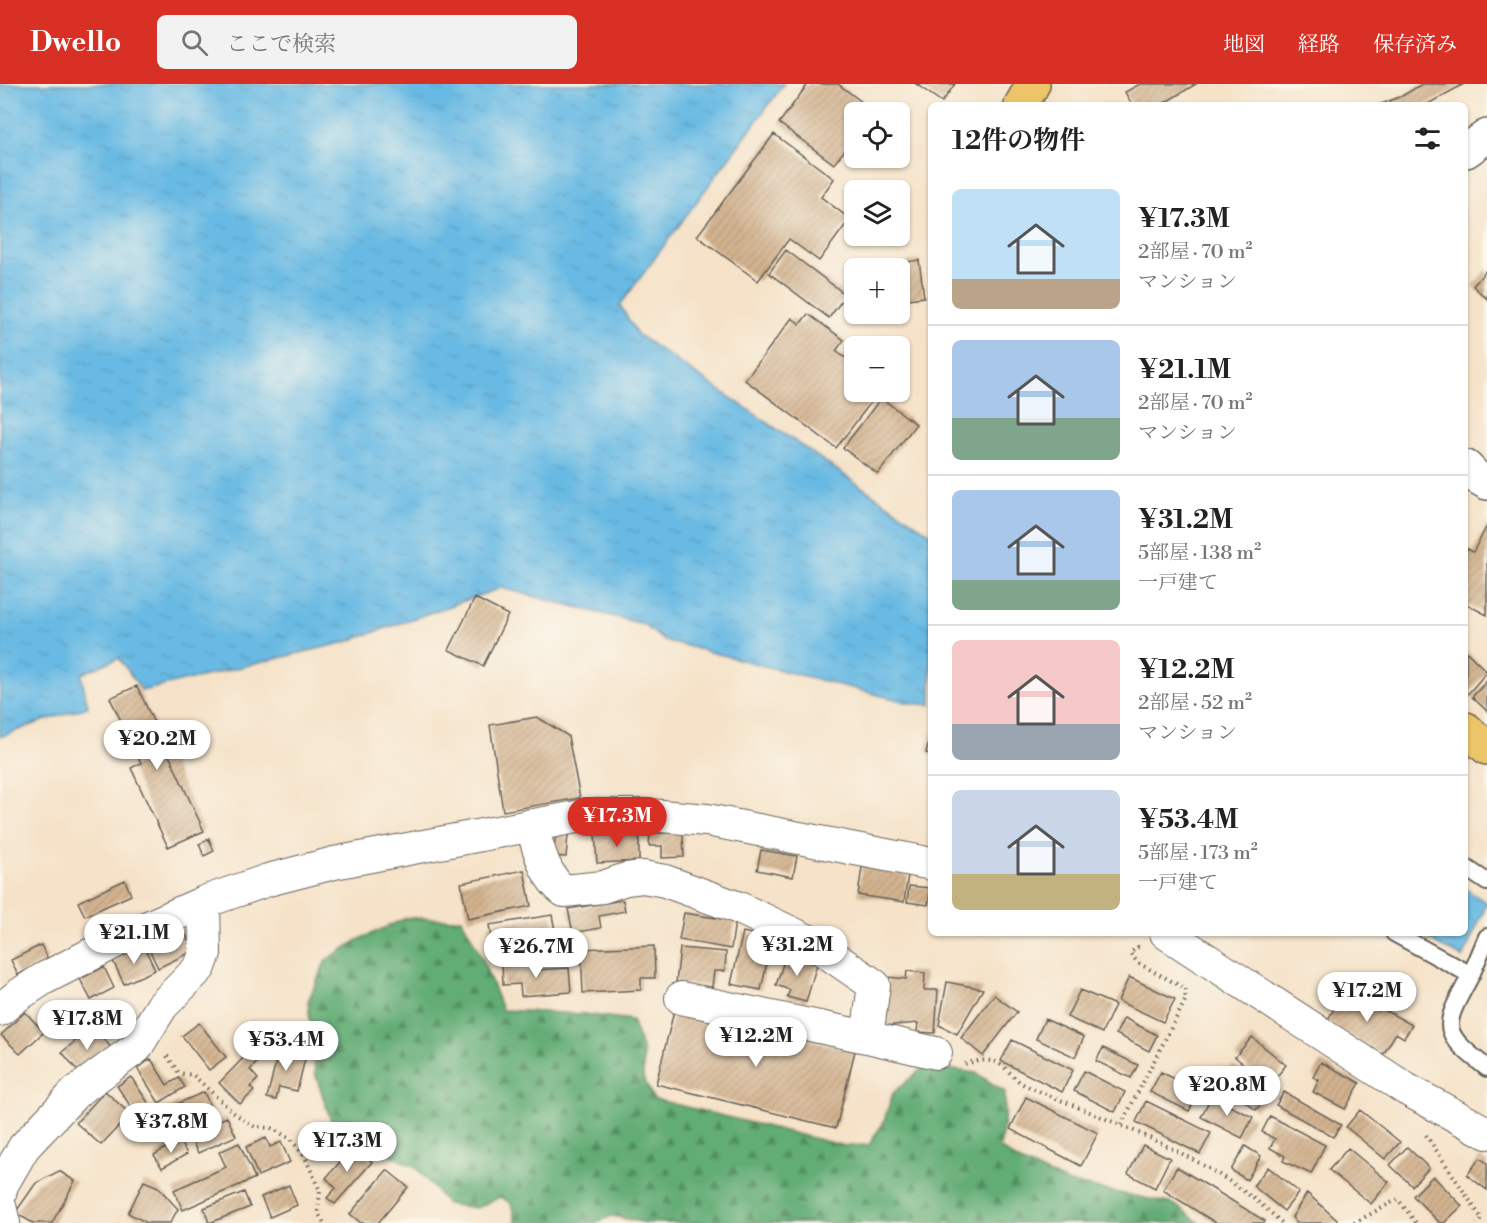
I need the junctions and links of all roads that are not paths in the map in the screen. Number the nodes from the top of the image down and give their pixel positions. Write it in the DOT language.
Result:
graph roads {
  1 [pos="1034,84"];
  2 [pos="1023,102"];
  3 [pos="1487,135"];
  4 [pos="1468,149"];
  5 [pos="1468,469"];
  6 [pos="1487,483"];
  7 [pos="1468,731"];
  8 [pos="1487,748"];
  9 [pos="531,825"];
  10 [pos="928,863"];
  11 [pos="1468,869"];
  12 [pos="1487,882"];
  13 [pos="204,902"];
  14 [pos="1400,936"];
  15 [pos="1487,937"];
  16 [pos="1156,943"];
  17 [pos="1471,975"];
  18 [pos="681,998"];
  19 [pos="0,1010"];
  20 [pos="867,1037"];
  21 [pos="946,1060"];
  22 [pos="1487,1068"];
  23 [pos="1487,1133"];
  24 [pos="0,1194"];
  25 [pos="0,1206"];
  26 [pos="4,1223"];
  1 -- 2 [label="highway"];
  3 -- 4 [label="street"];
  5 -- 6 [label="street"];
  7 -- 8 [label="highway"];
  9 -- 10 [label="street"];
  9 -- 13 [label="street"];
  9 -- 20 [label="street"];
  11 -- 12 [label="lane"];
  13 -- 19 [label="street"];
  13 -- 24 [label="street"];
  14 -- 17 [label="lane"];
  15 -- 17 [label="lane"];
  16 -- 23 [label="street"];
  17 -- 22 [label="lane"];
  18 -- 20 [label="street"];
  20 -- 21 [label="street"];
  25 -- 26 [label="street"];
}
